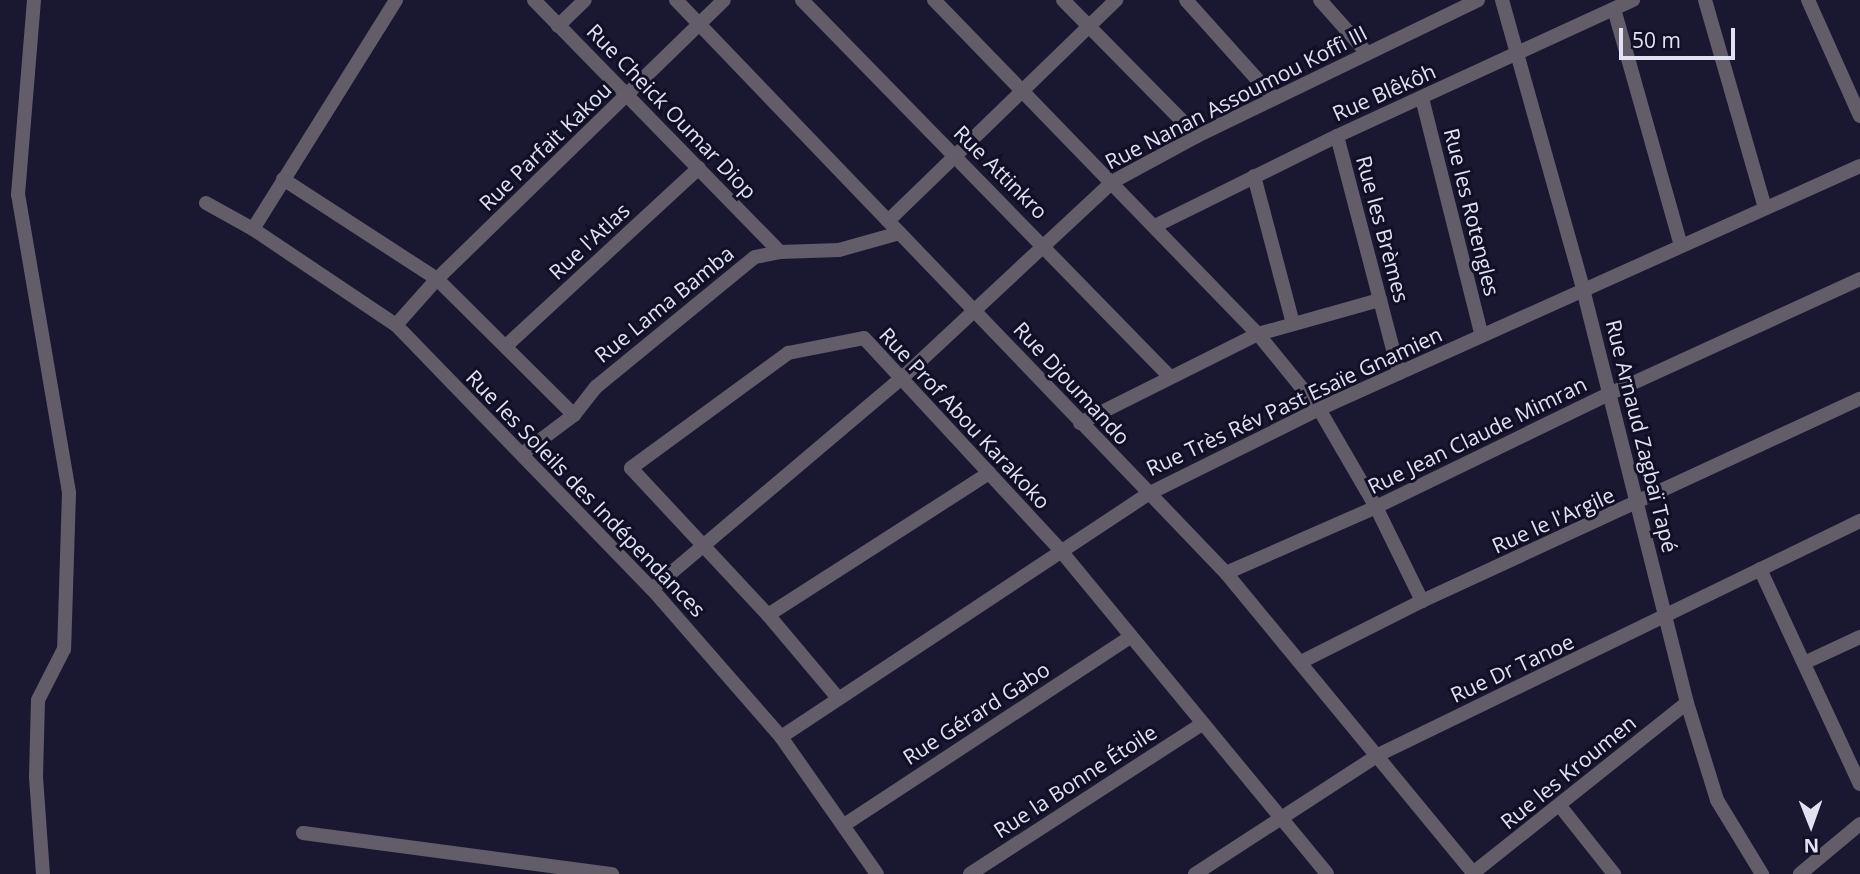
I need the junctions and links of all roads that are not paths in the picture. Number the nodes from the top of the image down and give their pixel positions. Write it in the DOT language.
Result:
graph roads {
  1 [pos="34,0"];
  2 [pos="396,0"];
  3 [pos="534,0"];
  4 [pos="584,0"];
  5 [pos="676,0"];
  6 [pos="724,0"];
  7 [pos="802,0"];
  8 [pos="934,0"];
  9 [pos="1063,0"];
  10 [pos="1116,0"];
  11 [pos="1186,0"];
  12 [pos="1320,0"];
  13 [pos="1478,0"];
  14 [pos="1502,0"];
  15 [pos="1633,0"];
  16 [pos="1705,0"];
  17 [pos="1808,0"];
  18 [pos="1614,9"];
  19 [pos="700,24"];
  20 [pos="558,26"];
  21 [pos="1089,27"];
  22 [pos="1367,52"];
  23 [pos="1519,53"];
  24 [pos="1022,90"];
  25 [pos="628,95"];
  26 [pos="1274,98"];
  27 [pos="1423,98"];
  28 [pos="1860,116"];
  29 [pos="1197,135"];
  30 [pos="1337,136"];
  31 [pos="956,157"];
  32 [pos="1860,166"];
  33 [pos="699,168"];
  34 [pos="1254,176"];
  35 [pos="283,179"];
  36 [pos="1112,182"];
  37 [pos="206,203"];
  38 [pos="1765,208"];
  39 [pos="888,221"];
  40 [pos="1155,226"];
  41 [pos="253,229"];
  42 [pos="900,233"];
  43 [pos="1045,245"];
  44 [pos="1681,246"];
  45 [pos="780,252"];
  46 [pos="437,279"];
  47 [pos="1860,279"];
  48 [pos="1583,289"];
  49 [pos="1380,300"];
  50 [pos="976,311"];
  51 [pos="1293,324"];
  52 [pos="396,325"];
  53 [pos="1258,334"];
  54 [pos="1482,336"];
  55 [pos="507,345"];
  56 [pos="1399,373"];
  57 [pos="1169,376"];
  58 [pos="902,378"];
  59 [pos="1609,394"];
  60 [pos="1860,399"];
  61 [pos="1319,409"];
  62 [pos="575,415"];
  63 [pos="1080,423"];
  64 [pos="522,454"];
  65 [pos="989,473"];
  66 [pos="1148,494"];
  67 [pos="1638,504"];
  68 [pos="1376,507"];
  69 [pos="1860,521"];
  70 [pos="703,545"];
  71 [pos="1061,551"];
  72 [pos="1760,569"];
  73 [pos="1226,573"];
  74 [pos="652,589"];
  75 [pos="1422,601"];
  76 [pos="768,615"];
  77 [pos="1667,617"];
  78 [pos="1130,637"];
  79 [pos="1860,637"];
  80 [pos="1301,662"];
  81 [pos="1804,663"];
  82 [pos="838,698"];
  83 [pos="1687,703"];
  84 [pos="1202,724"];
  85 [pos="781,737"];
  86 [pos="1378,755"];
  87 [pos="1860,784"];
  88 [pos="1560,806"];
  89 [pos="1278,817"];
  90 [pos="1860,824"];
  91 [pos="844,825"];
  92 [pos="303,833"];
  93 [pos="43,874"];
  94 [pos="612,874"];
  95 [pos="877,874"];
  96 [pos="970,874"];
  97 [pos="1196,874"];
  98 [pos="1327,874"];
  99 [pos="1474,874"];
  100 [pos="1614,874"];
  101 [pos="1762,874"];
  102 [pos="1800,874"];
  1 -- 93 [label="street"];
  2 -- 35 [label="street"];
  3 -- 20 [label="street, Rue Cheick Oumar Diop"];
  4 -- 20 [label="street"];
  5 -- 19 [label="street, Rue Djoumando"];
  6 -- 19 [label="street, Rue Parfait Kakou"];
  7 -- 31 [label="street, Rue Attinkro"];
  8 -- 24 [label="street"];
  9 -- 21 [label="street"];
  10 -- 21 [label="street"];
  11 -- 26 [label="street"];
  12 -- 22 [label="street"];
  13 -- 22 [label="street, Rue Nanan Assoumou Koffi III"];
  14 -- 23 [label="street, Rue Arnaud Zagbaï Tapé"];
  15 -- 18 [label="street, Rue Blêkôh"];
  16 -- 38 [label="street"];
  17 -- 28 [label="street"];
  18 -- 23 [label="street, Rue Blêkôh"];
  18 -- 44 [label="street"];
  19 -- 25 [label="street, Rue Parfait Kakou"];
  19 -- 39 [label="street, Rue Djoumando"];
  20 -- 25 [label="street, Rue Cheick Oumar Diop"];
  21 -- 24 [label="street"];
  21 -- 29 [label="street"];
  22 -- 26 [label="street, Rue Nanan Assoumou Koffi III"];
  23 -- 27 [label="street, Rue Blêkôh"];
  23 -- 48 [label="street, Rue Arnaud Zagbaï Tapé"];
  24 -- 31 [label="street"];
  24 -- 36 [label="street"];
  25 -- 33 [label="street, Rue Cheick Oumar Diop"];
  25 -- 46 [label="street, Rue Parfait Kakou"];
  26 -- 29 [label="street, Rue Nanan Assoumou Koffi III"];
  27 -- 30 [label="street, Rue Blêkôh"];
  27 -- 54 [label="street, Rue les Rotengles"];
  29 -- 36 [label="street, Rue Nanan Assoumou Koffi III"];
  30 -- 34 [label="street, Rue Blêkôh"];
  30 -- 49 [label="street, Rue les Brèmes"];
  31 -- 39 [label="street"];
  31 -- 43 [label="street, Rue Attinkro"];
  32 -- 38 [label="street, Rue Très Rév Past Esaïe Gnamien"];
  33 -- 45 [label="street, Rue Cheick Oumar Diop"];
  33 -- 55 [label="street, Rue l'Atlas"];
  34 -- 40 [label="street, Rue Blêkôh"];
  34 -- 51 [label="street"];
  35 -- 41 [label="street"];
  35 -- 46 [label="street"];
  36 -- 40 [label="street"];
  36 -- 43 [label="street, Rue Nanan Assoumou Koffi III"];
  37 -- 41 [label="street, Rue les Soleils des Indépendances"];
  38 -- 44 [label="street, Rue Très Rév Past Esaïe Gnamien"];
  39 -- 42 [label="street, Rue Djoumando"];
  40 -- 53 [label="street"];
  41 -- 52 [label="street, Rue les Soleils des Indépendances"];
  42 -- 45 [label="street, Rue Lama Bamba"];
  42 -- 50 [label="street, Rue Djoumando"];
  43 -- 50 [label="street, Rue Nanan Assoumou Koffi III"];
  43 -- 57 [label="street, Rue Attinkro"];
  44 -- 48 [label="street, Rue Très Rév Past Esaïe Gnamien"];
  45 -- 62 [label="street, Rue Lama Bamba"];
  46 -- 52 [label="street, Rue Parfait Kakou"];
  46 -- 55 [label="street"];
  47 -- 59 [label="street, Rue Jean Claude Mimran"];
  48 -- 54 [label="street, Rue Très Rév Past Esaïe Gnamien"];
  48 -- 59 [label="street, Rue Arnaud Zagbaï Tapé"];
  49 -- 51 [label="street"];
  49 -- 56 [label="street, Rue les Brèmes"];
  50 -- 58 [label="street, Rue Nanan Assoumou Koffi III"];
  50 -- 63 [label="street, Rue Djoumando"];
  51 -- 53 [label="street"];
  52 -- 64 [label="street, Rue les Soleils des Indépendances"];
  53 -- 57 [label="street"];
  53 -- 61 [label="street"];
  54 -- 56 [label="street, Rue Très Rév Past Esaïe Gnamien"];
  55 -- 62 [label="street"];
  56 -- 61 [label="street, Rue Très Rév Past Esaïe Gnamien"];
  57 -- 63 [label="street"];
  58 -- 65 [label="street, Rue Prof Abou Karakoko"];
  58 -- 70 [label="street, Rue Nanan Assoumou Koffi III"];
  58 -- 70 [label="street, Rue Prof Abou Karakoko"];
  59 -- 67 [label="street, Rue Arnaud Zagbaï Tapé"];
  59 -- 68 [label="street, Rue Jean Claude Mimran"];
  60 -- 67 [label="street, Rue le l'Argile"];
  61 -- 66 [label="street, Rue Très Rév Past Esaïe Gnamien"];
  61 -- 68 [label="street"];
  62 -- 64 [label="street, Rue Lama Bamba"];
  63 -- 66 [label="street, Rue Djoumando"];
  64 -- 74 [label="street, Rue les Soleils des Indépendances"];
  65 -- 71 [label="street, Rue Prof Abou Karakoko"];
  65 -- 76 [label="street"];
  66 -- 71 [label="street, Rue Très Rév Past Esaïe Gnamien"];
  66 -- 73 [label="street, Rue Djoumando"];
  67 -- 75 [label="street, Rue le l'Argile"];
  67 -- 77 [label="street, Rue Arnaud Zagbaï Tapé"];
  68 -- 73 [label="street, Rue Jean Claude Mimran"];
  68 -- 75 [label="street"];
  69 -- 72 [label="street, Rue Dr Tanoe"];
  70 -- 74 [label="street, Rue Nanan Assoumou Koffi III"];
  70 -- 76 [label="street, Rue Prof Abou Karakoko"];
  71 -- 78 [label="street, Rue Prof Abou Karakoko"];
  71 -- 82 [label="street, Rue Très Rév Past Esaïe Gnamien"];
  72 -- 77 [label="street, Rue Dr Tanoe"];
  72 -- 81 [label="street"];
  73 -- 80 [label="street, Rue Djoumando"];
  74 -- 85 [label="street, Rue les Soleils des Indépendances"];
  75 -- 80 [label="street, Rue le l'Argile"];
  76 -- 82 [label="street, Rue Prof Abou Karakoko"];
  77 -- 83 [label="street, Rue Arnaud Zagbaï Tapé"];
  77 -- 86 [label="street, Rue Dr Tanoe"];
  78 -- 84 [label="street, Rue Prof Abou Karakoko"];
  78 -- 91 [label="street, Rue Gérard Gabo"];
  79 -- 81 [label="street"];
  80 -- 86 [label="street, Rue Djoumando"];
  81 -- 87 [label="street"];
  82 -- 85 [label="street, Rue Très Rév Past Esaïe Gnamien"];
  83 -- 88 [label="street, Rue les Kroumen"];
  83 -- 101 [label="street, Rue Arnaud Zagbaï Tapé"];
  84 -- 89 [label="street, Rue Prof Abou Karakoko"];
  84 -- 96 [label="street, Rue la Bonne Étoile"];
  85 -- 91 [label="street, Rue les Soleils des Indépendances"];
  86 -- 89 [label="street, Rue Dr Tanoe"];
  86 -- 99 [label="street, Rue Djoumando"];
  88 -- 99 [label="street, Rue les Kroumen"];
  88 -- 100 [label="street"];
  89 -- 97 [label="street, Rue Dr Tanoe"];
  89 -- 98 [label="street, Rue Prof Abou Karakoko"];
  90 -- 102 [label="street"];
  91 -- 95 [label="street, Rue les Soleils des Indépendances"];
  92 -- 94 [label="street"];
}
